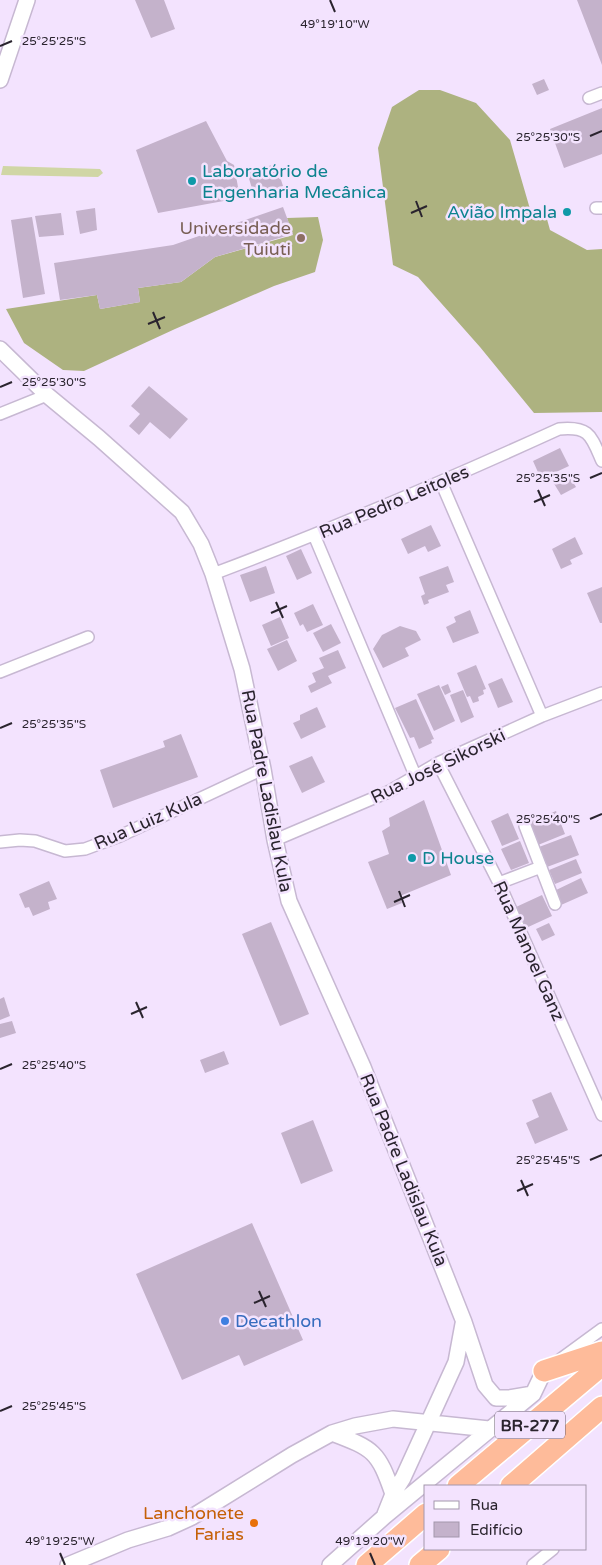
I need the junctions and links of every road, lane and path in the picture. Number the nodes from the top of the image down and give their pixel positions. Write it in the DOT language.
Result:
graph roads {
  1 [pos="28,0"];
  2 [pos="0,80"];
  3 [pos="602,93"];
  4 [pos="589,98"];
  5 [pos="0,349"];
  6 [pos="47,395"];
  7 [pos="0,414"];
  8 [pos="602,461"];
  9 [pos="441,482"];
  10 [pos="314,535"];
  11 [pos="213,574"];
  12 [pos="88,637"];
  13 [pos="0,672"];
  14 [pos="602,693"];
  15 [pos="542,716"];
  16 [pos="438,763"];
  17 [pos="263,768"];
  18 [pos="415,775"];
  19 [pos="525,826"];
  20 [pos="275,840"];
  21 [pos="0,842"];
  22 [pos="541,868"];
  23 [pos="500,883"];
  24 [pos="555,904"];
  25 [pos="602,1115"];
  26 [pos="464,1322"];
  27 [pos="602,1329"];
  28 [pos="602,1352"];
  29 [pos="602,1365"];
  30 [pos="544,1371"];
  31 [pos="533,1394"];
  32 [pos="602,1407"];
  33 [pos="428,1424"];
  34 [pos="489,1429"];
  35 [pos="332,1433"];
  36 [pos="459,1485"];
  37 [pos="512,1485"];
  38 [pos="393,1494"];
  39 [pos="385,1516"];
  40 [pos="424,1516"];
  41 [pos="438,1550"];
  42 [pos="551,1550"];
  43 [pos="68,1565"];
  44 [pos="330,1565"];
  45 [pos="367,1565"];
  46 [pos="420,1565"];
  47 [pos="533,1565"];
  1 -- 2 [label="street"];
  3 -- 4 [label="street"];
  5 -- 6 [label="street, Rua Padre Ladislau Kula"];
  6 -- 7 [label="street"];
  6 -- 11 [label="street, Rua Padre Ladislau Kula"];
  8 -- 9 [label="street, Rua Pedro Leitoles"];
  9 -- 10 [label="street, Rua Pedro Leitoles"];
  9 -- 15 [label="street"];
  10 -- 11 [label="street, Rua Pedro Leitoles"];
  10 -- 18 [label="street"];
  11 -- 17 [label="street, Rua Padre Ladislau Kula"];
  12 -- 13 [label="street"];
  14 -- 15 [label="street, Rua José Sikorski"];
  15 -- 16 [label="street, Rua José Sikorski"];
  16 -- 18 [label="street, Rua José Sikorski"];
  16 -- 23 [label="street, Rua Manoel Ganz"];
  17 -- 20 [label="street, Rua Padre Ladislau Kula"];
  17 -- 21 [label="street, Rua Luiz Kula"];
  18 -- 20 [label="street, Rua José Sikorski"];
  19 -- 22 [label="street"];
  20 -- 26 [label="street, Rua Padre Ladislau Kula"];
  22 -- 23 [label="street"];
  22 -- 24 [label="street"];
  23 -- 25 [label="street, Rua Manoel Ganz"];
  26 -- 31 [label="street, Rua Padre Ladislau Kula"];
  26 -- 33 [label="street"];
  27 -- 30 [label="street"];
  28 -- 30 [label="highway"];
  29 -- 36 [label="highway, BR-277"];
  30 -- 31 [label="street"];
  31 -- 34 [label="street"];
  32 -- 37 [label="highway, BR-277"];
  33 -- 34 [label="street"];
  33 -- 35 [label="street"];
  33 -- 38 [label="street"];
  34 -- 39 [label="street"];
  35 -- 38 [label="street"];
  35 -- 43 [label="street"];
  38 -- 39 [label="street"];
  39 -- 44 [label="street"];
  40 -- 45 [label="highway"];
  41 -- 46 [label="highway"];
  42 -- 47 [label="street"];
}
